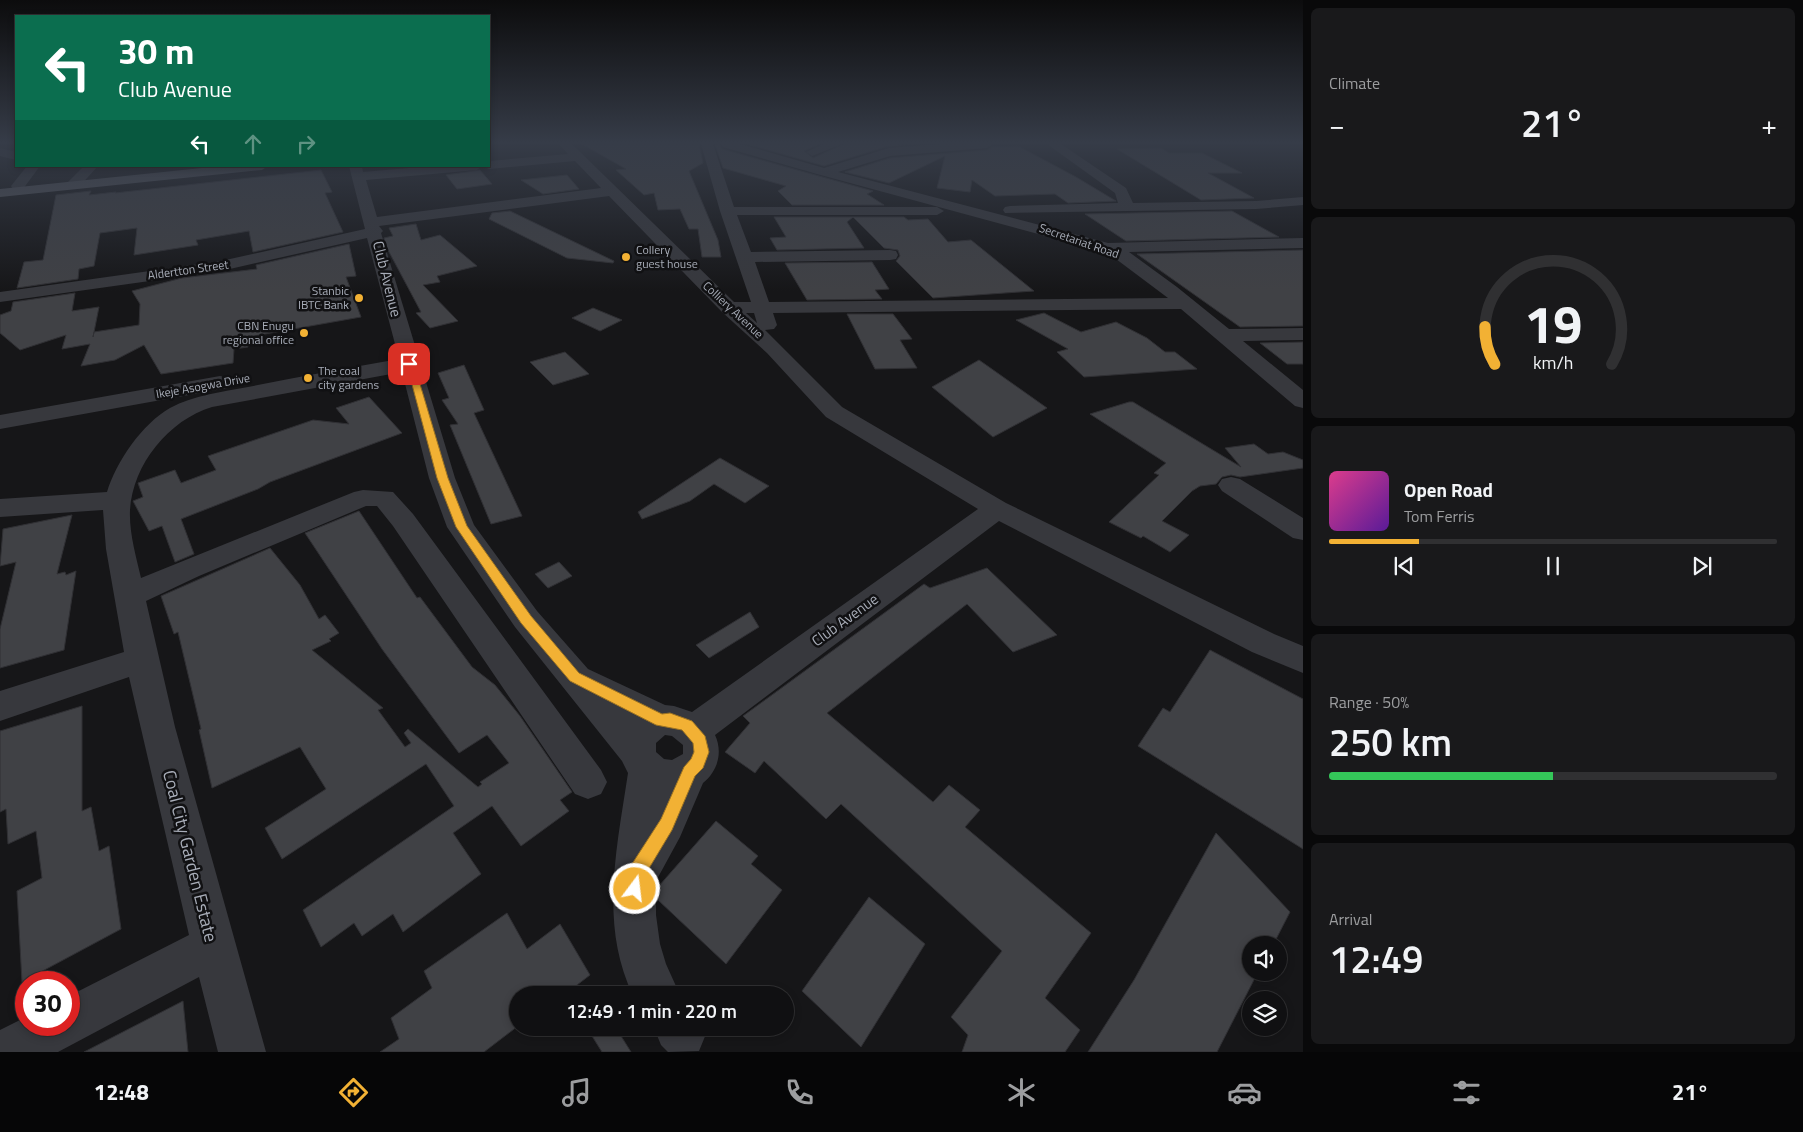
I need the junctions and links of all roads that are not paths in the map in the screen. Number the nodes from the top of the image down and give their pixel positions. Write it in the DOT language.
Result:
graph roads {
  1 [pos="363,193"];
  2 [pos="598,193"];
  3 [pos="614,193"];
  4 [pos="722,193"];
  5 [pos="908,193"];
  6 [pos="1122,193"];
  7 [pos="1127,193"];
  8 [pos="1303,201"];
  9 [pos="1256,205"];
  10 [pos="1170,207"];
  11 [pos="1127,208"];
  12 [pos="727,211"];
  13 [pos="978,211"];
  14 [pos="1280,219"];
  15 [pos="373,227"];
  16 [pos="1303,243"];
  17 [pos="1107,248"];
  18 [pos="890,255"];
  19 [pos="745,257"];
  20 [pos="0,297"];
  21 [pos="1185,303"];
  22 [pos="729,308"];
  23 [pos="763,309"];
  24 [pos="1303,334"];
  25 [pos="1223,335"];
  26 [pos="774,348"];
  27 [pos="408,358"];
  28 [pos="1303,401"];
  29 [pos="0,422"];
  30 [pos="1231,485"];
  31 [pos="118,500"];
  32 [pos="0,508"];
  33 [pos="997,509"];
  34 [pos="1303,531"];
  35 [pos="130,596"];
  36 [pos="140,660"];
  37 [pos="1303,660"];
  38 [pos="574,677"];
  39 [pos="0,706"];
  40 [pos="678,726"];
  41 [pos="642,761"];
  42 [pos="689,772"];
  43 [pos="588,782"];
  44 [pos="636,873"];
  45 [pos="213,946"];
  46 [pos="652,986"];
  47 [pos="80,1015"];
  48 [pos="39,1036"];
  49 [pos="8,1052"];
  50 [pos="242,1052"];
  1 -- 15 [label="street, Club Avenue"];
  2 -- 15 [label="street, Aldertton Street"];
  3 -- 22 [label="street, Colliery Avenue"];
  4 -- 12 [label="street"];
  5 -- 13 [label="street, Secretariat Road"];
  6 -- 11 [label="street"];
  7 -- 10 [label="street"];
  8 -- 9 [label="street"];
  9 -- 10 [label="street"];
  9 -- 14 [label="street"];
  10 -- 11 [label="street"];
  11 -- 13 [label="street"];
  12 -- 13 [label="street"];
  12 -- 19 [label="street"];
  13 -- 17 [label="street, Secretariat Road"];
  15 -- 20 [label="street, Aldertton Street"];
  15 -- 27 [label="street, Club Avenue"];
  16 -- 17 [label="street"];
  17 -- 21 [label="street, Secretariat Road"];
  18 -- 19 [label="street"];
  19 -- 23 [label="street"];
  21 -- 23 [label="street"];
  21 -- 25 [label="street, Secretariat Road"];
  22 -- 23 [label="street"];
  22 -- 26 [label="street, Colliery Avenue"];
  23 -- 26 [label="street"];
  24 -- 25 [label="street"];
  25 -- 28 [label="street, Secretariat Road"];
  26 -- 33 [label="street, Colliery Avenue"];
  27 -- 29 [label="street, Ikeje Asogwa Drive"];
  27 -- 31 [label="street, Coal City Garden Estate"];
  27 -- 38 [label="street, Club Avenue"];
  30 -- 34 [label="street"];
  31 -- 32 [label="street"];
  31 -- 35 [label="street, Coal City Garden Estate"];
  33 -- 37 [label="street, Colliery Avenue"];
  33 -- 40 [label="street, Club Avenue"];
  35 -- 36 [label="street, Coal City Garden Estate"];
  35 -- 43 [label="street"];
  36 -- 39 [label="street"];
  36 -- 45 [label="street, Coal City Garden Estate"];
  38 -- 40 [label="street, Club Avenue"];
  38 -- 41 [label="street, Club Avenue"];
  40 -- 41 [label="street, Club Avenue"];
  40 -- 42 [label="street, Club Avenue"];
  41 -- 42 [label="street"];
  41 -- 44 [label="street, Club Avenue"];
  42 -- 44 [label="street, Club Avenue"];
  44 -- 46 [label="street, Club Avenue"];
  45 -- 47 [label="street"];
  45 -- 50 [label="street, Coal City Garden Estate"];
  48 -- 49 [label="street"];
}
